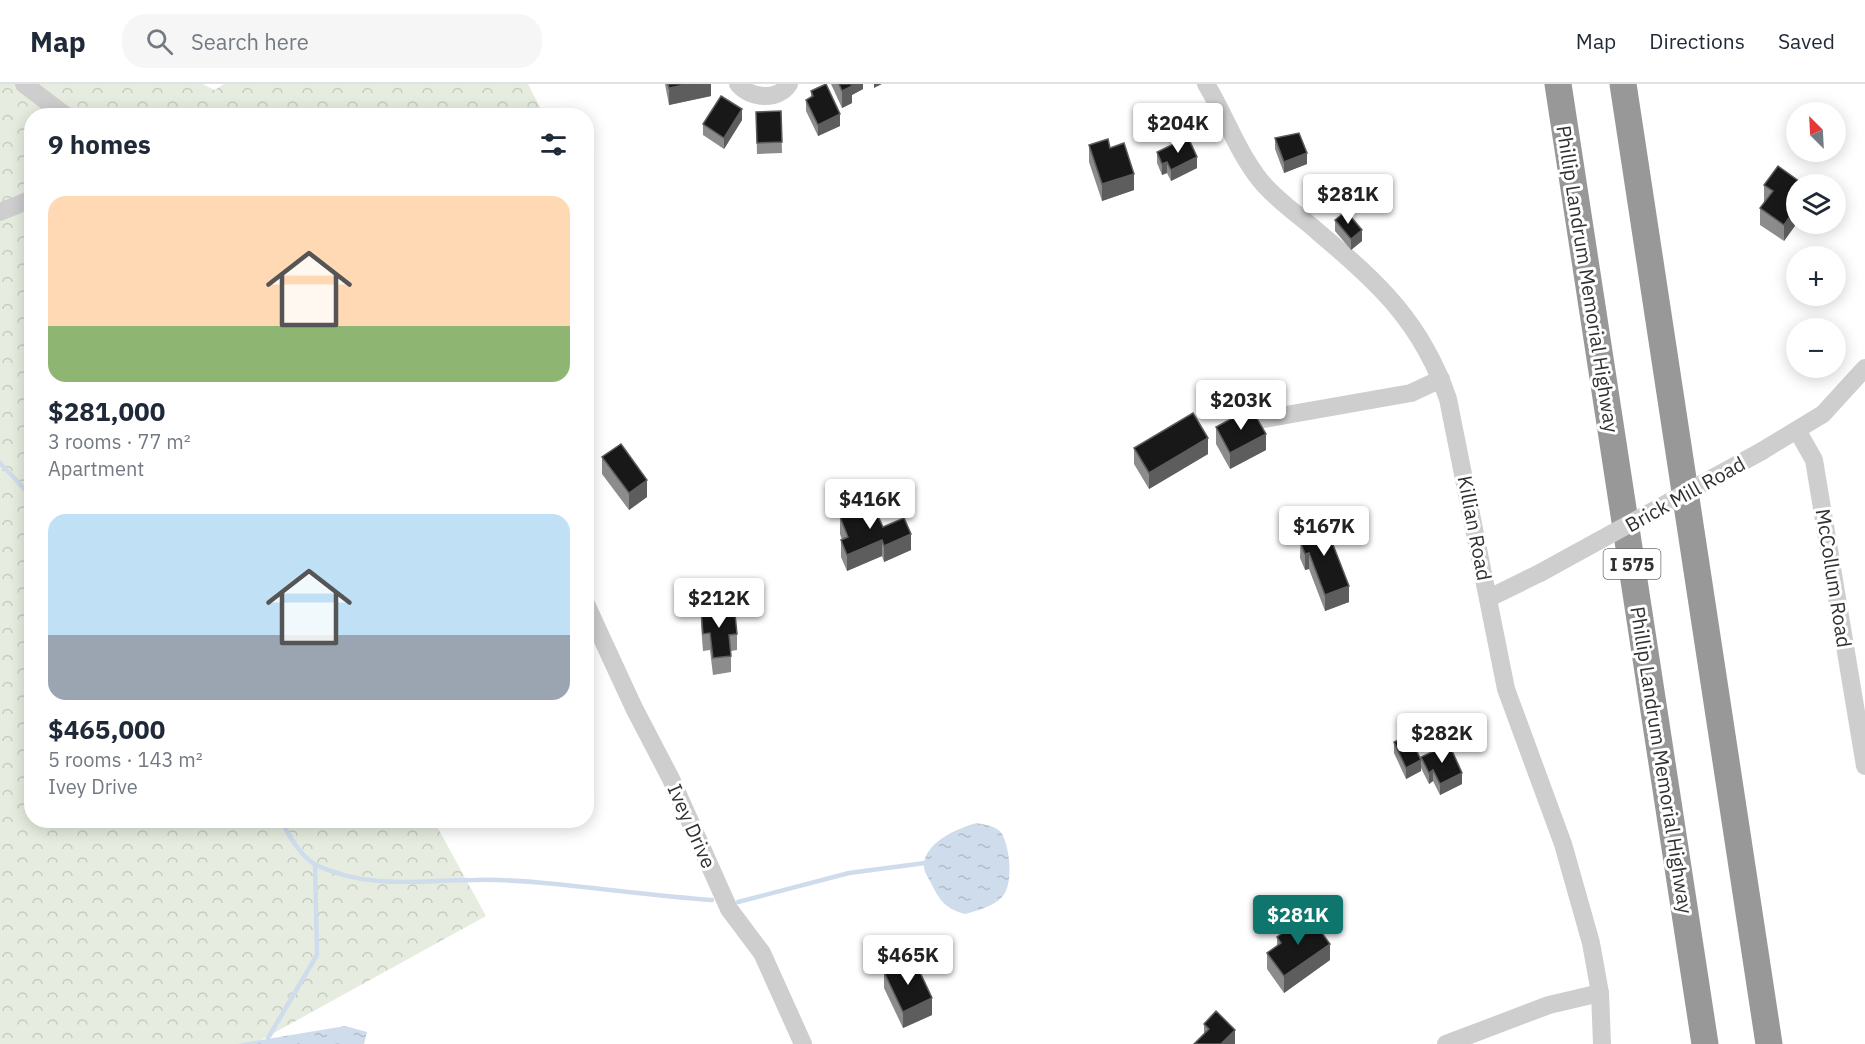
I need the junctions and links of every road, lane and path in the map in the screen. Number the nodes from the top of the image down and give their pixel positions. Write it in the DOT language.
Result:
graph roads {
  1 [pos="24,84"];
  2 [pos="738,84"];
  3 [pos="789,84"];
  4 [pos="1206,84"];
  5 [pos="1558,84"];
  6 [pos="1623,84"];
  7 [pos="56,108"];
  8 [pos="24,202"];
  9 [pos="0,212"];
  10 [pos="1865,368"];
  11 [pos="1441,379"];
  12 [pos="1264,419"];
  13 [pos="1797,430"];
  14 [pos="1489,598"];
  15 [pos="594,621"];
  16 [pos="1865,766"];
  17 [pos="1600,993"];
  18 [pos="803,1044"];
  19 [pos="1446,1044"];
  20 [pos="1602,1044"];
  21 [pos="1705,1044"];
  22 [pos="1769,1044"];
  1 -- 7 [label="street"];
  2 -- 3 [label="street"];
  4 -- 11 [label="street, Killian Road"];
  5 -- 21 [label="highway, Phillip Landrum Memorial Highway / I 575"];
  6 -- 22 [label="highway"];
  8 -- 9 [label="street"];
  10 -- 13 [label="street, Brick Mill Road"];
  11 -- 12 [label="street"];
  11 -- 14 [label="street, Killian Road"];
  13 -- 14 [label="street, Brick Mill Road, bridge"];
  13 -- 16 [label="street, McCollum Road"];
  14 -- 17 [label="street, Killian Road"];
  15 -- 18 [label="street, Ivey Drive"];
  17 -- 19 [label="street"];
  17 -- 20 [label="street, Killian Road"];
}
